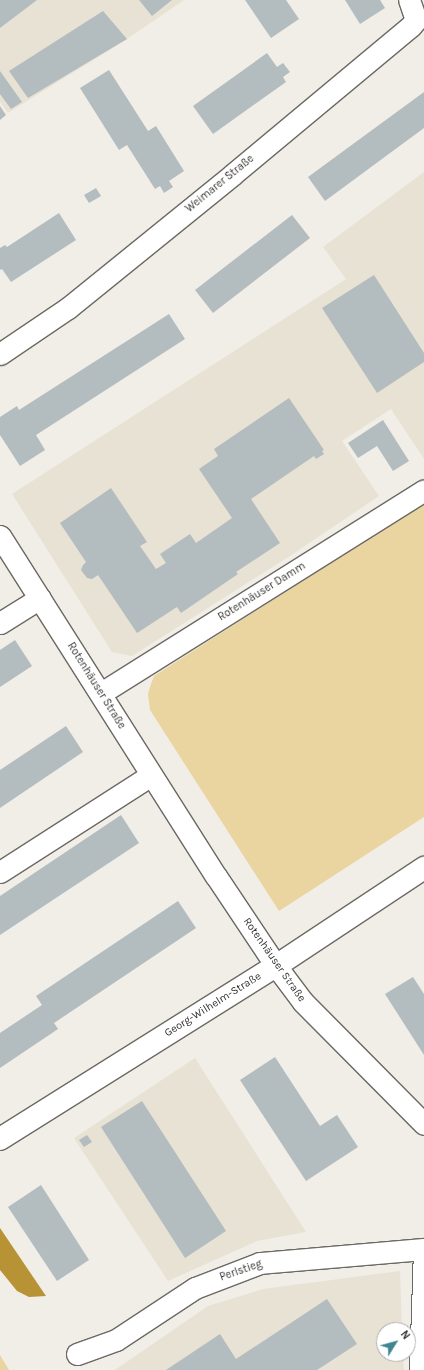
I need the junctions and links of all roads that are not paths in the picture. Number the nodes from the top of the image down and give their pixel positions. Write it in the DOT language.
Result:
graph roads {
  1 [pos="409,0"];
  2 [pos="0,354"];
  3 [pos="424,490"];
  4 [pos="0,536"];
  5 [pos="40,598"];
  6 [pos="0,623"];
  7 [pos="101,693"];
  8 [pos="151,775"];
  9 [pos="424,868"];
  10 [pos="0,872"];
  11 [pos="276,966"];
  12 [pos="424,1124"];
  13 [pos="0,1138"];
  14 [pos="424,1249"];
  15 [pos="77,1354"];
  16 [pos="420,1370"];
  1 -- 2 [label="street, Weimarer Straße"];
  3 -- 7 [label="street, Rotenhäuser Damm"];
  4 -- 5 [label="street, Rotenhäuser Straße"];
  5 -- 6 [label="street"];
  5 -- 7 [label="street, Rotenhäuser Straße"];
  7 -- 8 [label="street, Rotenhäuser Straße"];
  8 -- 10 [label="street"];
  8 -- 11 [label="street, Rotenhäuser Straße"];
  9 -- 11 [label="street, Georg-Wilhelm-Straße"];
  11 -- 12 [label="street, Rotenhäuser Straße"];
  11 -- 13 [label="street, Georg-Wilhelm-Straße"];
  14 -- 15 [label="street, Perlstieg"];
  14 -- 16 [label="street"];
}
